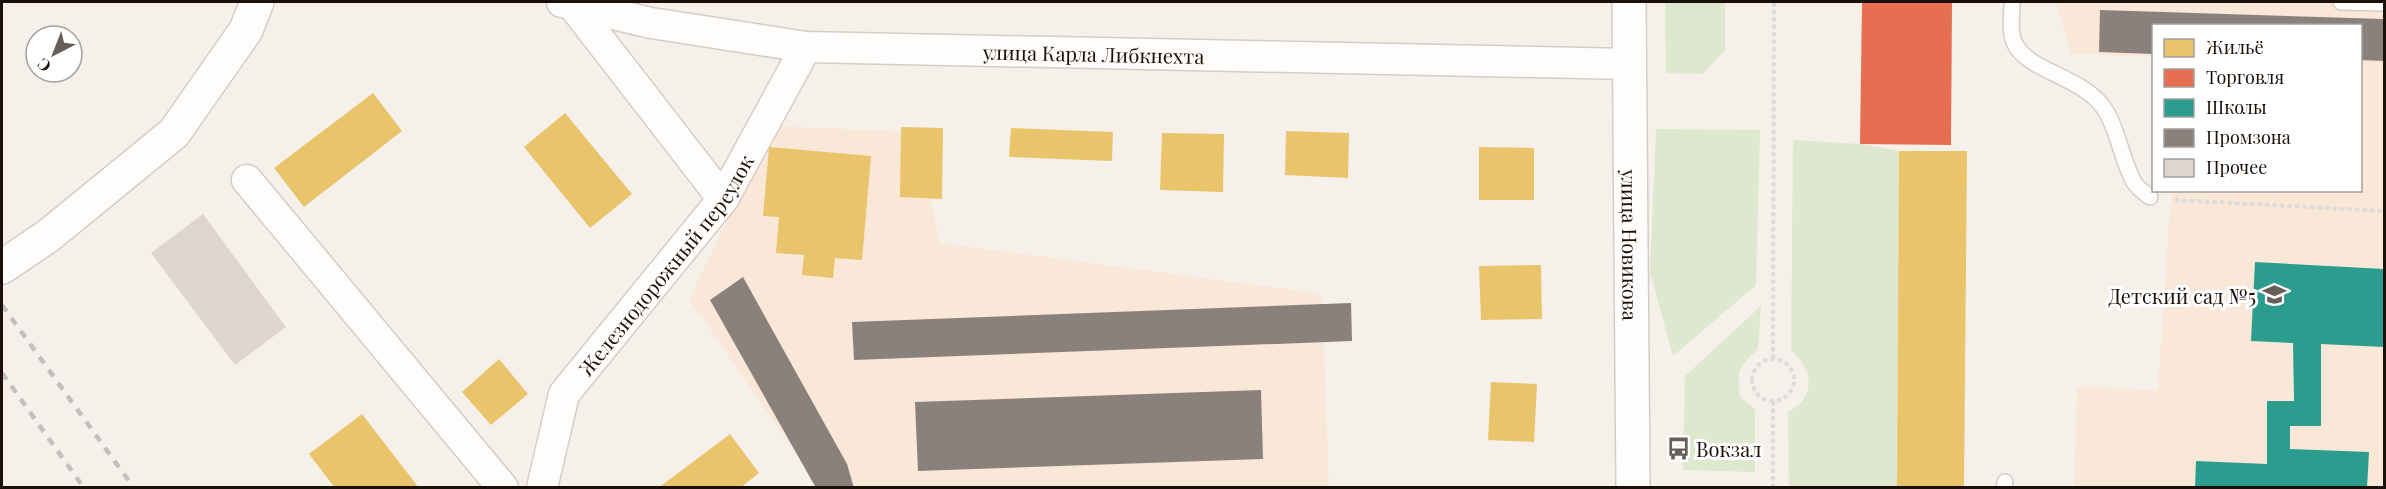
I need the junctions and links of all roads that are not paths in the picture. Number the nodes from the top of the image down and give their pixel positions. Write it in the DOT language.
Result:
graph roads {
  1 [pos="257,2"];
  2 [pos="1629,2"];
  3 [pos="2012,2"];
  4 [pos="2341,2"];
  5 [pos="567,3"];
  6 [pos="2385,3"];
  7 [pos="650,12"];
  8 [pos="806,46"];
  9 [pos="1629,64"];
  10 [pos="247,180"];
  11 [pos="2150,197"];
  12 [pos="723,198"];
  13 [pos="2,267"];
  14 [pos="503,488"];
  15 [pos="542,488"];
  16 [pos="1633,488"];
  1 -- 13 [label="main road"];
  2 -- 9 [label="main road, улица Новикова"];
  3 -- 11 [label="lane"];
  4 -- 6 [label="lane"];
  5 -- 7 [label="street, улица Карла Либкнехта"];
  5 -- 12 [label="street"];
  7 -- 8 [label="street, улица Карла Либкнехта"];
  8 -- 9 [label="street, улица Карла Либкнехта"];
  8 -- 12 [label="street, Железнодорожный переулок"];
  9 -- 16 [label="main road, улица Новикова"];
  10 -- 14 [label="street"];
  12 -- 15 [label="street, Железнодорожный переулок"];
}
